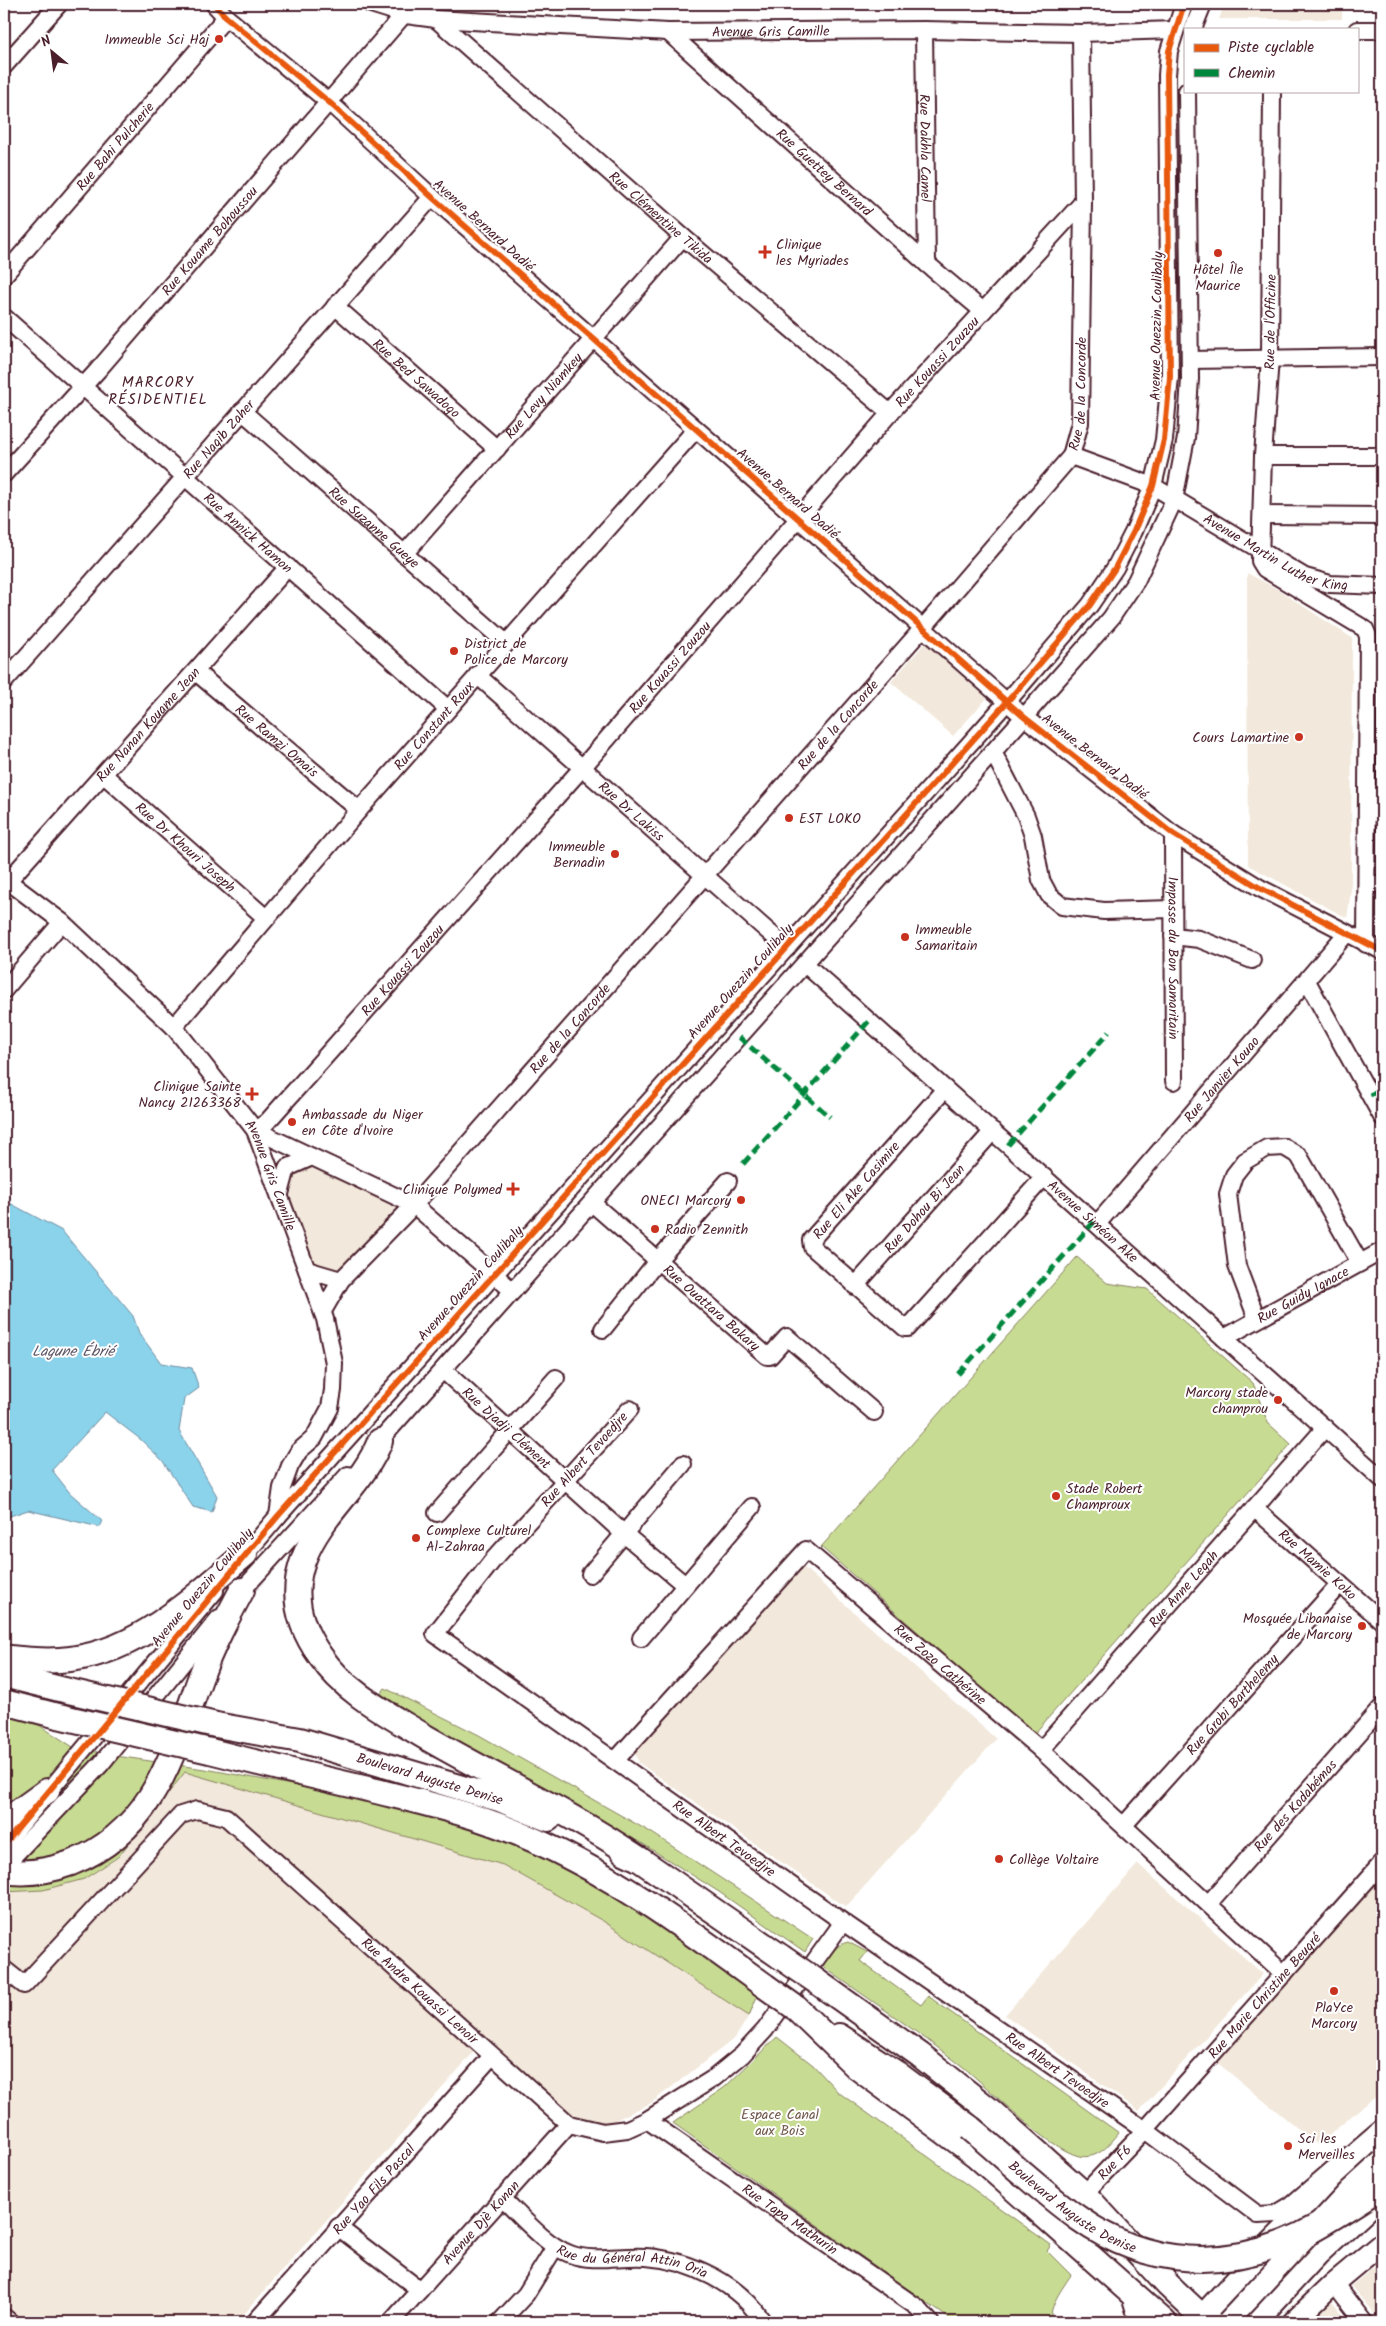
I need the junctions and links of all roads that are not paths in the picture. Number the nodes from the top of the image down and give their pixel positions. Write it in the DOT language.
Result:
graph roads {
  1 [pos="59,4"];
  2 [pos="214,4"];
  3 [pos="371,4"];
  4 [pos="1184,4"];
  5 [pos="1203,4"];
  6 [pos="410,9"];
  7 [pos="226,17"];
  8 [pos="436,19"];
  9 [pos="1193,28"];
  10 [pos="924,30"];
  11 [pos="1175,30"];
  12 [pos="1358,30"];
  13 [pos="1382,30"];
  14 [pos="668,32"];
  15 [pos="1081,33"];
  16 [pos="4,66"];
  17 [pos="1187,92"];
  18 [pos="1272,92"];
  19 [pos="330,103"];
  20 [pos="432,197"];
  21 [pos="1084,202"];
  22 [pos="683,237"];
  23 [pos="927,264"];
  24 [pos="4,275"];
  25 [pos="335,306"];
  26 [pos="983,311"];
  27 [pos="4,317"];
  28 [pos="594,340"];
  29 [pos="1382,357"];
  30 [pos="1270,358"];
  31 [pos="1190,360"];
  32 [pos="83,386"];
  33 [pos="242,411"];
  34 [pos="890,413"];
  35 [pos="696,429"];
  36 [pos="497,449"];
  37 [pos="1072,456"];
  38 [pos="1263,456"];
  39 [pos="1382,456"];
  40 [pos="4,474"];
  41 [pos="184,476"];
  42 [pos="1153,486"];
  43 [pos="1174,500"];
  44 [pos="1263,515"];
  45 [pos="1382,516"];
  46 [pos="799,520"];
  47 [pos="1260,551"];
  48 [pos="404,554"];
  49 [pos="288,567"];
  50 [pos="1382,586"];
  51 [pos="922,629"];
  52 [pos="506,644"];
  53 [pos="196,672"];
  54 [pos="477,675"];
  55 [pos="4,682"];
  56 [pos="1376,695"];
  57 [pos="1006,703"];
  58 [pos="448,708"];
  59 [pos="1024,717"];
  60 [pos="993,752"];
  61 [pos="582,768"];
  62 [pos="104,775"];
  63 [pos="1374,793"];
  64 [pos="359,810"];
  65 [pos="1173,834"];
  66 [pos="704,875"];
  67 [pos="6,880"];
  68 [pos="1374,884"];
  69 [pos="1173,909"];
  70 [pos="266,918"];
  71 [pos="62,922"];
  72 [pos="1346,934"];
  73 [pos="1173,936"];
  74 [pos="1366,944"];
  75 [pos="787,948"];
  76 [pos="1382,951"];
  77 [pos="1252,960"];
  78 [pos="804,964"];
  79 [pos="1307,980"];
  80 [pos="4,990"];
  81 [pos="174,1027"];
  82 [pos="1174,1081"];
  83 [pos="945,1089"];
  84 [pos="1382,1118"];
  85 [pos="255,1130"];
  86 [pos="993,1131"];
  87 [pos="312,1157"];
  88 [pos="1044,1177"];
  89 [pos="728,1181"];
  90 [pos="280,1194"];
  91 [pos="592,1203"];
  92 [pos="414,1204"];
  93 [pos="1097,1224"];
  94 [pos="1382,1251"];
  95 [pos="658,1260"];
  96 [pos="1360,1263"];
  97 [pos="307,1270"];
  98 [pos="494,1275"];
  99 [pos="341,1280"];
  100 [pos="855,1286"];
  101 [pos="513,1291"];
  102 [pos="322,1311"];
  103 [pos="1257,1319"];
  104 [pos="603,1329"];
  105 [pos="1224,1338"];
  106 [pos="443,1370"];
  107 [pos="556,1378"];
  108 [pos="630,1409"];
  109 [pos="874,1412"];
  110 [pos="1325,1428"];
  111 [pos="511,1430"];
  112 [pos="380,1441"];
  113 [pos="683,1464"];
  114 [pos="1382,1479"];
  115 [pos="564,1481"];
  116 [pos="752,1506"];
  117 [pos="1254,1508"];
  118 [pos="437,1514"];
  119 [pos="278,1516"];
  120 [pos="623,1534"];
  121 [pos="245,1554"];
  122 [pos="590,1574"];
  123 [pos="1340,1584"];
  124 [pos="685,1585"];
  125 [pos="242,1590"];
  126 [pos="1382,1621"];
  127 [pos="641,1638"];
  128 [pos="4,1657"];
  129 [pos="4,1675"];
  130 [pos="4,1702"];
  131 [pos="1382,1707"];
  132 [pos="4,1708"];
  133 [pos="54,1715"];
  134 [pos="1041,1750"];
  135 [pos="615,1761"];
  136 [pos="47,1791"];
  137 [pos="4,1822"];
  138 [pos="1124,1825"];
  139 [pos="4,1845"];
  140 [pos="639,1858"];
  141 [pos="1382,1863"];
  142 [pos="6,1870"];
  143 [pos="1209,1903"];
  144 [pos="843,1922"];
  145 [pos="4,1969"];
  146 [pos="1284,1974"];
  147 [pos="796,2008"];
  148 [pos="492,2056"];
  149 [pos="647,2120"];
  150 [pos="569,2124"];
  151 [pos="1382,2126"];
  152 [pos="1145,2130"];
  153 [pos="1382,2142"];
  154 [pos="1382,2162"];
  155 [pos="1382,2186"];
  156 [pos="1084,2194"];
  157 [pos="1382,2196"];
  158 [pos="502,2198"];
  159 [pos="338,2227"];
  160 [pos="1382,2243"];
  161 [pos="555,2247"];
  162 [pos="1334,2283"];
  163 [pos="420,2290"];
  164 [pos="1128,2290"];
  165 [pos="4,2317"];
  166 [pos="1203,2321"];
  167 [pos="10,2322"];
  168 [pos="255,2322"];
  169 [pos="391,2322"];
  170 [pos="500,2322"];
  171 [pos="763,2322"];
  172 [pos="930,2322"];
  173 [pos="1138,2322"];
  174 [pos="1164,2322"];
  175 [pos="1227,2322"];
  176 [pos="1256,2322"];
  177 [pos="1293,2322"];
  178 [pos="1364,2322"];
  1 -- 16 [label="street"];
  2 -- 7 [label="street, Avenue Bernard Dadié"];
  3 -- 6 [label="street, Avenue Gris Camille"];
  4 -- 11 [label="street, Avenue Ouezzin Coulibaly"];
  5 -- 9 [label="street"];
  6 -- 8 [label="street, Avenue Gris Camille"];
  6 -- 19 [label="street, Rue Kouame Bohoussou"];
  7 -- 19 [label="street, Avenue Bernard Dadié"];
  7 -- 24 [label="street, Rue Bahi Pulcherie"];
  8 -- 14 [label="street, Avenue Gris Camille"];
  8 -- 22 [label="street, Rue Clémentine Tikida"];
  10 -- 14 [label="street, Avenue Gris Camille"];
  10 -- 15 [label="street, Avenue Gris Camille"];
  10 -- 23 [label="street, Rue Dakhla Camel"];
  11 -- 15 [label="street, Avenue Gris Camille"];
  11 -- 42 [label="street, Avenue Ouezzin Coulibaly"];
  12 -- 13 [label="street"];
  14 -- 23 [label="street, Rue Guettey Bernard"];
  15 -- 21 [label="street, Rue de la Concorde"];
  17 -- 31 [label="street"];
  18 -- 30 [label="street, Rue de l'Officine"];
  19 -- 20 [label="street, Avenue Bernard Dadié"];
  19 -- 32 [label="street, Rue Kouame Bohoussou"];
  20 -- 25 [label="street, Rue Nagib Zaher"];
  20 -- 28 [label="street, Avenue Bernard Dadié"];
  21 -- 26 [label="street, Rue Kouassi Zouzou"];
  21 -- 37 [label="street, Rue de la Concorde"];
  22 -- 28 [label="street, Rue Levy Niamkey"];
  22 -- 34 [label="street, Rue Clémentine Tikida"];
  23 -- 26 [label="street, Rue Guettey Bernard"];
  25 -- 33 [label="street, Rue Nagib Zaher"];
  25 -- 36 [label="street, Rue Bed Sawadogo"];
  26 -- 34 [label="street, Rue Kouassi Zouzou"];
  27 -- 32 [label="street, Rue Annick Hamon"];
  28 -- 35 [label="street, Avenue Bernard Dadié"];
  28 -- 36 [label="street, Rue Levy Niamkey"];
  29 -- 30 [label="street"];
  30 -- 31 [label="street"];
  30 -- 38 [label="street, Rue de l'Officine"];
  31 -- 43 [label="street"];
  32 -- 40 [label="street, Rue Kouame Bohoussou"];
  32 -- 41 [label="street, Rue Annick Hamon"];
  33 -- 41 [label="street, Rue Nagib Zaher"];
  33 -- 48 [label="street, Rue Suzanne Gueye"];
  34 -- 46 [label="street, Rue Kouassi Zouzou"];
  35 -- 46 [label="street, Avenue Bernard Dadié"];
  35 -- 52 [label="street, Rue Constant Roux"];
  36 -- 48 [label="street, Rue Levy Niamkey"];
  37 -- 42 [label="street, Avenue Martin Luther King"];
  37 -- 51 [label="street, Rue de la Concorde"];
  38 -- 39 [label="street"];
  38 -- 44 [label="street, Rue de l'Officine"];
  41 -- 49 [label="street, Rue Annick Hamon"];
  41 -- 55 [label="street, Rue Nagib Zaher"];
  42 -- 43 [label="street, Avenue Martin Luther King"];
  42 -- 57 [label="street, Avenue Ouezzin Coulibaly"];
  43 -- 47 [label="street, Avenue Martin Luther King"];
  43 -- 59 [label="street"];
  44 -- 45 [label="street"];
  44 -- 47 [label="street, Rue de l'Officine"];
  46 -- 51 [label="street, Avenue Bernard Dadié"];
  46 -- 61 [label="street, Rue Kouassi Zouzou"];
  47 -- 50 [label="street, Avenue Martin Luther King"];
  47 -- 56 [label="street"];
  48 -- 52 [label="street, Rue Suzanne Gueye"];
  49 -- 53 [label="street, Rue Nanan Kouame Jean"];
  49 -- 58 [label="street, Rue Annick Hamon"];
  51 -- 57 [label="street, Avenue Bernard Dadié"];
  51 -- 66 [label="street, Rue de la Concorde"];
  52 -- 54 [label="street, Rue Constant Roux"];
  53 -- 62 [label="street, Rue Nanan Kouame Jean"];
  53 -- 64 [label="street, Rue Ramzi Omais"];
  54 -- 58 [label="street, Rue Constant Roux"];
  54 -- 61 [label="street, Rue Dr Lakiss"];
  56 -- 63 [label="street"];
  57 -- 59 [label="street, Avenue Bernard Dadié"];
  57 -- 75 [label="street, Avenue Ouezzin Coulibaly"];
  58 -- 64 [label="street, Rue Constant Roux"];
  59 -- 60 [label="street"];
  59 -- 65 [label="street, Avenue Bernard Dadié"];
  60 -- 69 [label="street"];
  60 -- 78 [label="street"];
  61 -- 66 [label="street, Rue Dr Lakiss"];
  61 -- 85 [label="street, Rue Kouassi Zouzou"];
  62 -- 67 [label="street, Rue Nanan Kouame Jean"];
  62 -- 70 [label="street, Rue Dr Khouri Joseph"];
  63 -- 68 [label="street"];
  64 -- 70 [label="street, Rue Constant Roux"];
  65 -- 69 [label="street, Impasse du Bon Samaritain"];
  65 -- 72 [label="street, Avenue Bernard Dadié"];
  66 -- 75 [label="street, Rue Dr Lakiss"];
  66 -- 92 [label="street, Rue de la Concorde"];
  67 -- 71 [label="street, Avenue Gris Camille"];
  68 -- 74 [label="street"];
  69 -- 73 [label="street, Impasse du Bon Samaritain"];
  70 -- 81 [label="street, Rue Constant Roux"];
  71 -- 80 [label="street"];
  71 -- 81 [label="street, Avenue Gris Camille"];
  72 -- 74 [label="street, Avenue Bernard Dadié"];
  72 -- 79 [label="street, Rue Janvier Kouao"];
  73 -- 77 [label="street"];
  73 -- 82 [label="street, Impasse du Bon Samaritain"];
  74 -- 76 [label="street, Avenue Bernard Dadié"];
  75 -- 98 [label="street, Avenue Ouezzin Coulibaly"];
  78 -- 83 [label="street, Avenue Siméon Ake"];
  78 -- 91 [label="street"];
  79 -- 84 [label="street"];
  79 -- 93 [label="street, Rue Janvier Kouao"];
  81 -- 85 [label="street, Avenue Gris Camille"];
  83 -- 86 [label="street, Avenue Siméon Ake"];
  83 -- 100 [label="street, Rue Eli Ake Casimire"];
  85 -- 87 [label="street"];
  85 -- 90 [label="street, Avenue Gris Camille"];
  86 -- 88 [label="street, Avenue Siméon Ake"];
  86 -- 100 [label="street, Rue Dohou Bi Jean"];
  87 -- 90 [label="street"];
  87 -- 92 [label="street"];
  88 -- 93 [label="street, Avenue Siméon Ake"];
  88 -- 100 [label="street, Rue Eli Ake Casimire"];
  89 -- 95 [label="street"];
  90 -- 97 [label="street, Avenue Gris Camille"];
  91 -- 95 [label="street, Rue Ouattara Bakary"];
  91 -- 101 [label="street"];
  92 -- 98 [label="street"];
  92 -- 99 [label="street, Rue de la Concorde"];
  93 -- 105 [label="street, Avenue Siméon Ake"];
  94 -- 96 [label="street, Rue Guidy Ignace"];
  95 -- 104 [label="street"];
  95 -- 109 [label="street, Rue Ouattara Bakary"];
  96 -- 103 [label="street, Rue Guidy Ignace"];
  96 -- 103 [label="street"];
  97 -- 99 [label="street"];
  97 -- 102 [label="street, Avenue Gris Camille"];
  98 -- 101 [label="street"];
  98 -- 119 [label="street, Avenue Ouezzin Coulibaly"];
  99 -- 102 [label="street, Rue de la Concorde"];
  101 -- 106 [label="street"];
  102 -- 119 [label="street, Avenue Gris Camille"];
  103 -- 105 [label="street, Rue Guidy Ignace"];
  105 -- 110 [label="street, Avenue Siméon Ake"];
  106 -- 111 [label="street, Rue Djadji Clément"];
  106 -- 112 [label="street"];
  107 -- 111 [label="street"];
  108 -- 115 [label="street, Rue Albert Tevoedjre"];
  110 -- 114 [label="street, Avenue Siméon Ake"];
  110 -- 117 [label="street, Rue Anne Legah"];
  111 -- 115 [label="street, Rue Djadji Clément"];
  111 -- 118 [label="street"];
  112 -- 125 [label="street"];
  112 -- 140 [label="highway"];
  113 -- 120 [label="street"];
  115 -- 120 [label="street, Rue Djadji Clément"];
  115 -- 135 [label="street, Rue Albert Tevoedjre"];
  116 -- 124 [label="street"];
  117 -- 123 [label="street, Rue Mamie Koko"];
  117 -- 134 [label="street, Rue Anne Legah"];
  119 -- 121 [label="street, Avenue Ouezzin Coulibaly"];
  120 -- 122 [label="street"];
  120 -- 124 [label="street, Rue Djadji Clément"];
  121 -- 128 [label="highway"];
  121 -- 136 [label="street, Avenue Ouezzin Coulibaly"];
  123 -- 126 [label="street, Rue Mamie Koko"];
  123 -- 138 [label="street, Rue Grobi Barthelemy"];
  124 -- 127 [label="street"];
  125 -- 142 [label="street"];
  125 -- 142 [label="highway"];
  129 -- 140 [label="highway, Boulevard Auguste Denise, bridge"];
  130 -- 133 [label="highway, Boulevard Auguste Denise"];
  131 -- 143 [label="street, Rue des Kodabémas"];
  132 -- 133 [label="highway"];
  133 -- 147 [label="highway, Boulevard Auguste Denise, bridge"];
  134 -- 135 [label="street, Rue Zozo Cathérine"];
  134 -- 138 [label="street, Rue Zozo Cathérine"];
  135 -- 144 [label="street, Rue Albert Tevoedjre"];
  136 -- 137 [label="highway"];
  136 -- 139 [label="street, Avenue Ouezzin Coulibaly"];
  138 -- 143 [label="street, Rue Zozo Cathérine"];
  140 -- 156 [label="highway, Boulevard Auguste Denise, bridge"];
  141 -- 146 [label="street, Rue Marie Christine Beugré"];
  143 -- 146 [label="street, Rue Zozo Cathérine"];
  144 -- 149 [label="street, Rue Andre Kouassi Lenoir"];
  144 -- 152 [label="street, Rue Albert Tevoedjre"];
  145 -- 148 [label="street, Rue Andre Kouassi Lenoir"];
  146 -- 152 [label="street, Rue Marie Christine Beugré"];
  147 -- 155 [label="highway, Boulevard Auguste Denise, bridge"];
  147 -- 164 [label="highway, Boulevard Auguste Denise"];
  148 -- 150 [label="street, Rue Andre Kouassi Lenoir"];
  148 -- 159 [label="street, Rue Yao Fils Pascal"];
  149 -- 150 [label="street, Rue Andre Kouassi Lenoir"];
  149 -- 172 [label="street, Rue Tapa Mathurin"];
  150 -- 158 [label="street, Avenue Djè Konan"];
  151 -- 152 [label="street, Rue Albert Tevoedjre"];
  152 -- 156 [label="street, Rue F6"];
  153 -- 166 [label="highway"];
  154 -- 175 [label="main road, bridge"];
  156 -- 166 [label="highway, Boulevard Auguste Denise"];
  157 -- 176 [label="main road"];
  158 -- 161 [label="street, Rue du Général Attin Oria"];
  158 -- 163 [label="street, Avenue Djè Konan"];
  159 -- 163 [label="street"];
  159 -- 168 [label="street, Rue Yao Fils Pascal"];
  160 -- 162 [label="main road"];
  161 -- 170 [label="street"];
  161 -- 171 [label="street, Rue du Général Attin Oria"];
  162 -- 177 [label="main road"];
  162 -- 178 [label="street"];
  163 -- 169 [label="street, Avenue Djè Konan"];
  164 -- 173 [label="street"];
  164 -- 174 [label="highway, Boulevard Auguste Denise"];
  165 -- 167 [label="street"];
}
